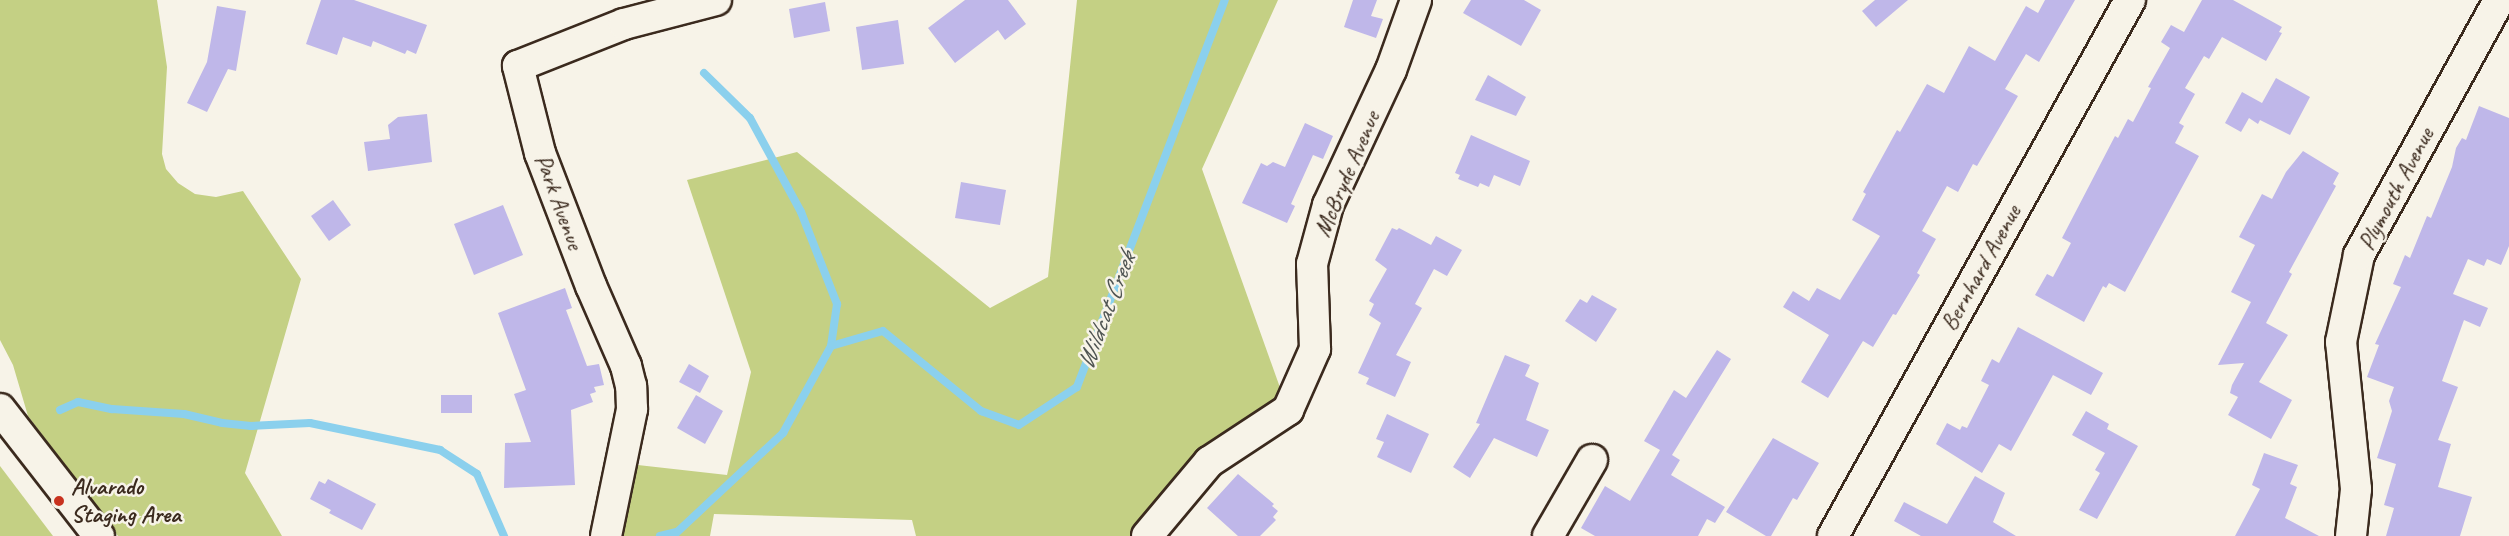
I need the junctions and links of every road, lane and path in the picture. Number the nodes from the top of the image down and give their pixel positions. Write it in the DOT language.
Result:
graph roads {
  1 [pos="716,0"];
  2 [pos="1416,0"];
  3 [pos="2130,0"];
  4 [pos="2499,0"];
  5 [pos="0,409"];
  6 [pos="1592,460"];
  7 [pos="99,536"];
  8 [pos="606,536"];
  9 [pos="1147,536"];
  10 [pos="1548,536"];
  11 [pos="1833,536"];
  12 [pos="2351,536"];
  1 -- 8 [label="street, Park Avenue"];
  2 -- 9 [label="street, McBryde Avenue"];
  3 -- 11 [label="street, Bernhard Avenue"];
  4 -- 12 [label="street, Plymouth Avenue"];
  5 -- 7 [label="street"];
  6 -- 10 [label="street"];
}
